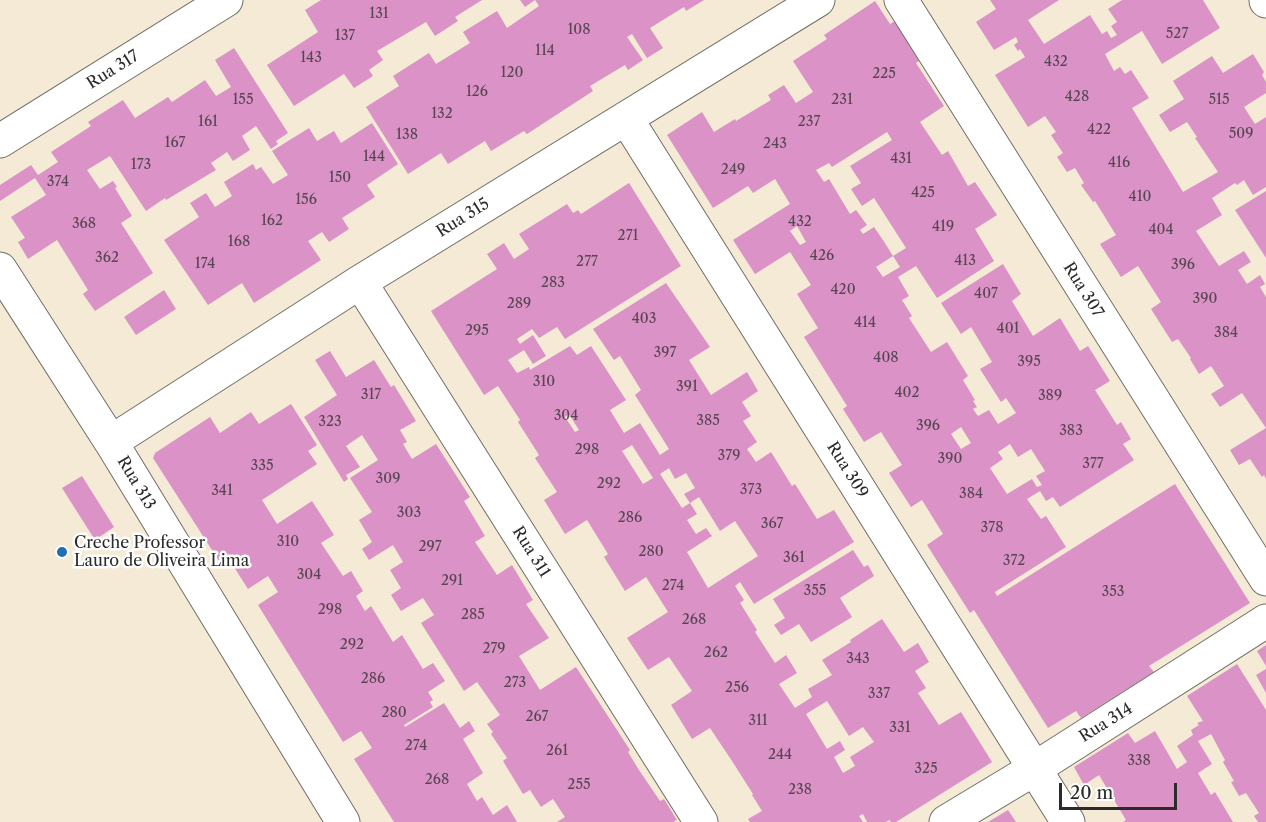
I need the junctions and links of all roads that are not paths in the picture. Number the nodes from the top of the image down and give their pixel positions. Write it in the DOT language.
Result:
graph roads {
  1 [pos="226,0"];
  2 [pos="818,0"];
  3 [pos="901,0"];
  4 [pos="626,118"];
  5 [pos="0,141"];
  6 [pos="0,269"];
  7 [pos="360,282"];
  8 [pos="111,442"];
  9 [pos="1266,579"];
  10 [pos="1266,621"];
  11 [pos="1034,769"];
  12 [pos="343,822"];
  13 [pos="701,822"];
  14 [pos="945,822"];
  15 [pos="1068,822"];
  1 -- 5 [label="street, Rua 317"];
  2 -- 4 [label="street, Rua 315"];
  3 -- 9 [label="street, Rua 307"];
  4 -- 7 [label="street, Rua 315"];
  4 -- 11 [label="street, Rua 309"];
  6 -- 8 [label="street, Rua 313"];
  7 -- 8 [label="street, Rua 315"];
  7 -- 13 [label="street, Rua 311"];
  8 -- 12 [label="street, Rua 313"];
  10 -- 11 [label="street, Rua 314"];
  11 -- 14 [label="street, Rua 314"];
  11 -- 15 [label="street, Rua 309"];
}
